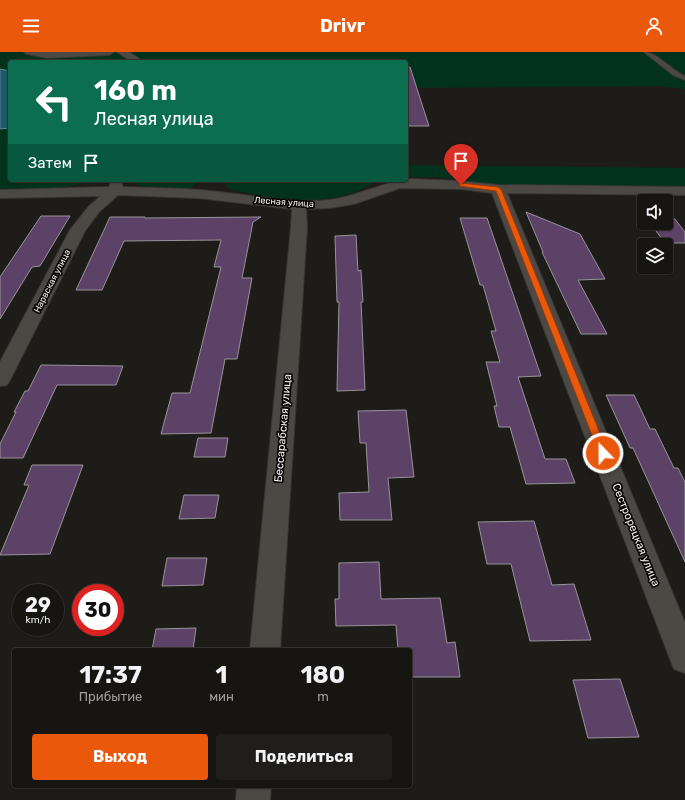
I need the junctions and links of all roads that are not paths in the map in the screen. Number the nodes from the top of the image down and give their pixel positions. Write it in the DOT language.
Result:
graph roads {
  1 [pos="29,52"];
  2 [pos="109,52"];
  3 [pos="122,52"];
  4 [pos="647,52"];
  5 [pos="136,60"];
  6 [pos="685,78"];
  7 [pos="116,185"];
  8 [pos="498,189"];
  9 [pos="679,191"];
  10 [pos="0,194"];
  11 [pos="299,205"];
  12 [pos="685,206"];
  13 [pos="0,380"];
  14 [pos="265,648"];
  15 [pos="685,659"];
  16 [pos="254,788"];
  17 [pos="253,800"];
  1 -- 2 [label="street"];
  3 -- 5 [label="street"];
  4 -- 6 [label="lane"];
  7 -- 10 [label="street, Лесная улица"];
  7 -- 11 [label="street, Лесная улица"];
  7 -- 13 [label="street, Нарвская улица"];
  8 -- 9 [label="street, Лесная улица"];
  8 -- 11 [label="street, Лесная улица"];
  8 -- 15 [label="street, Сестрорецкая улица"];
  9 -- 12 [label="street"];
  11 -- 14 [label="street, Бессарабская улица"];
  16 -- 17 [label="street"];
}
